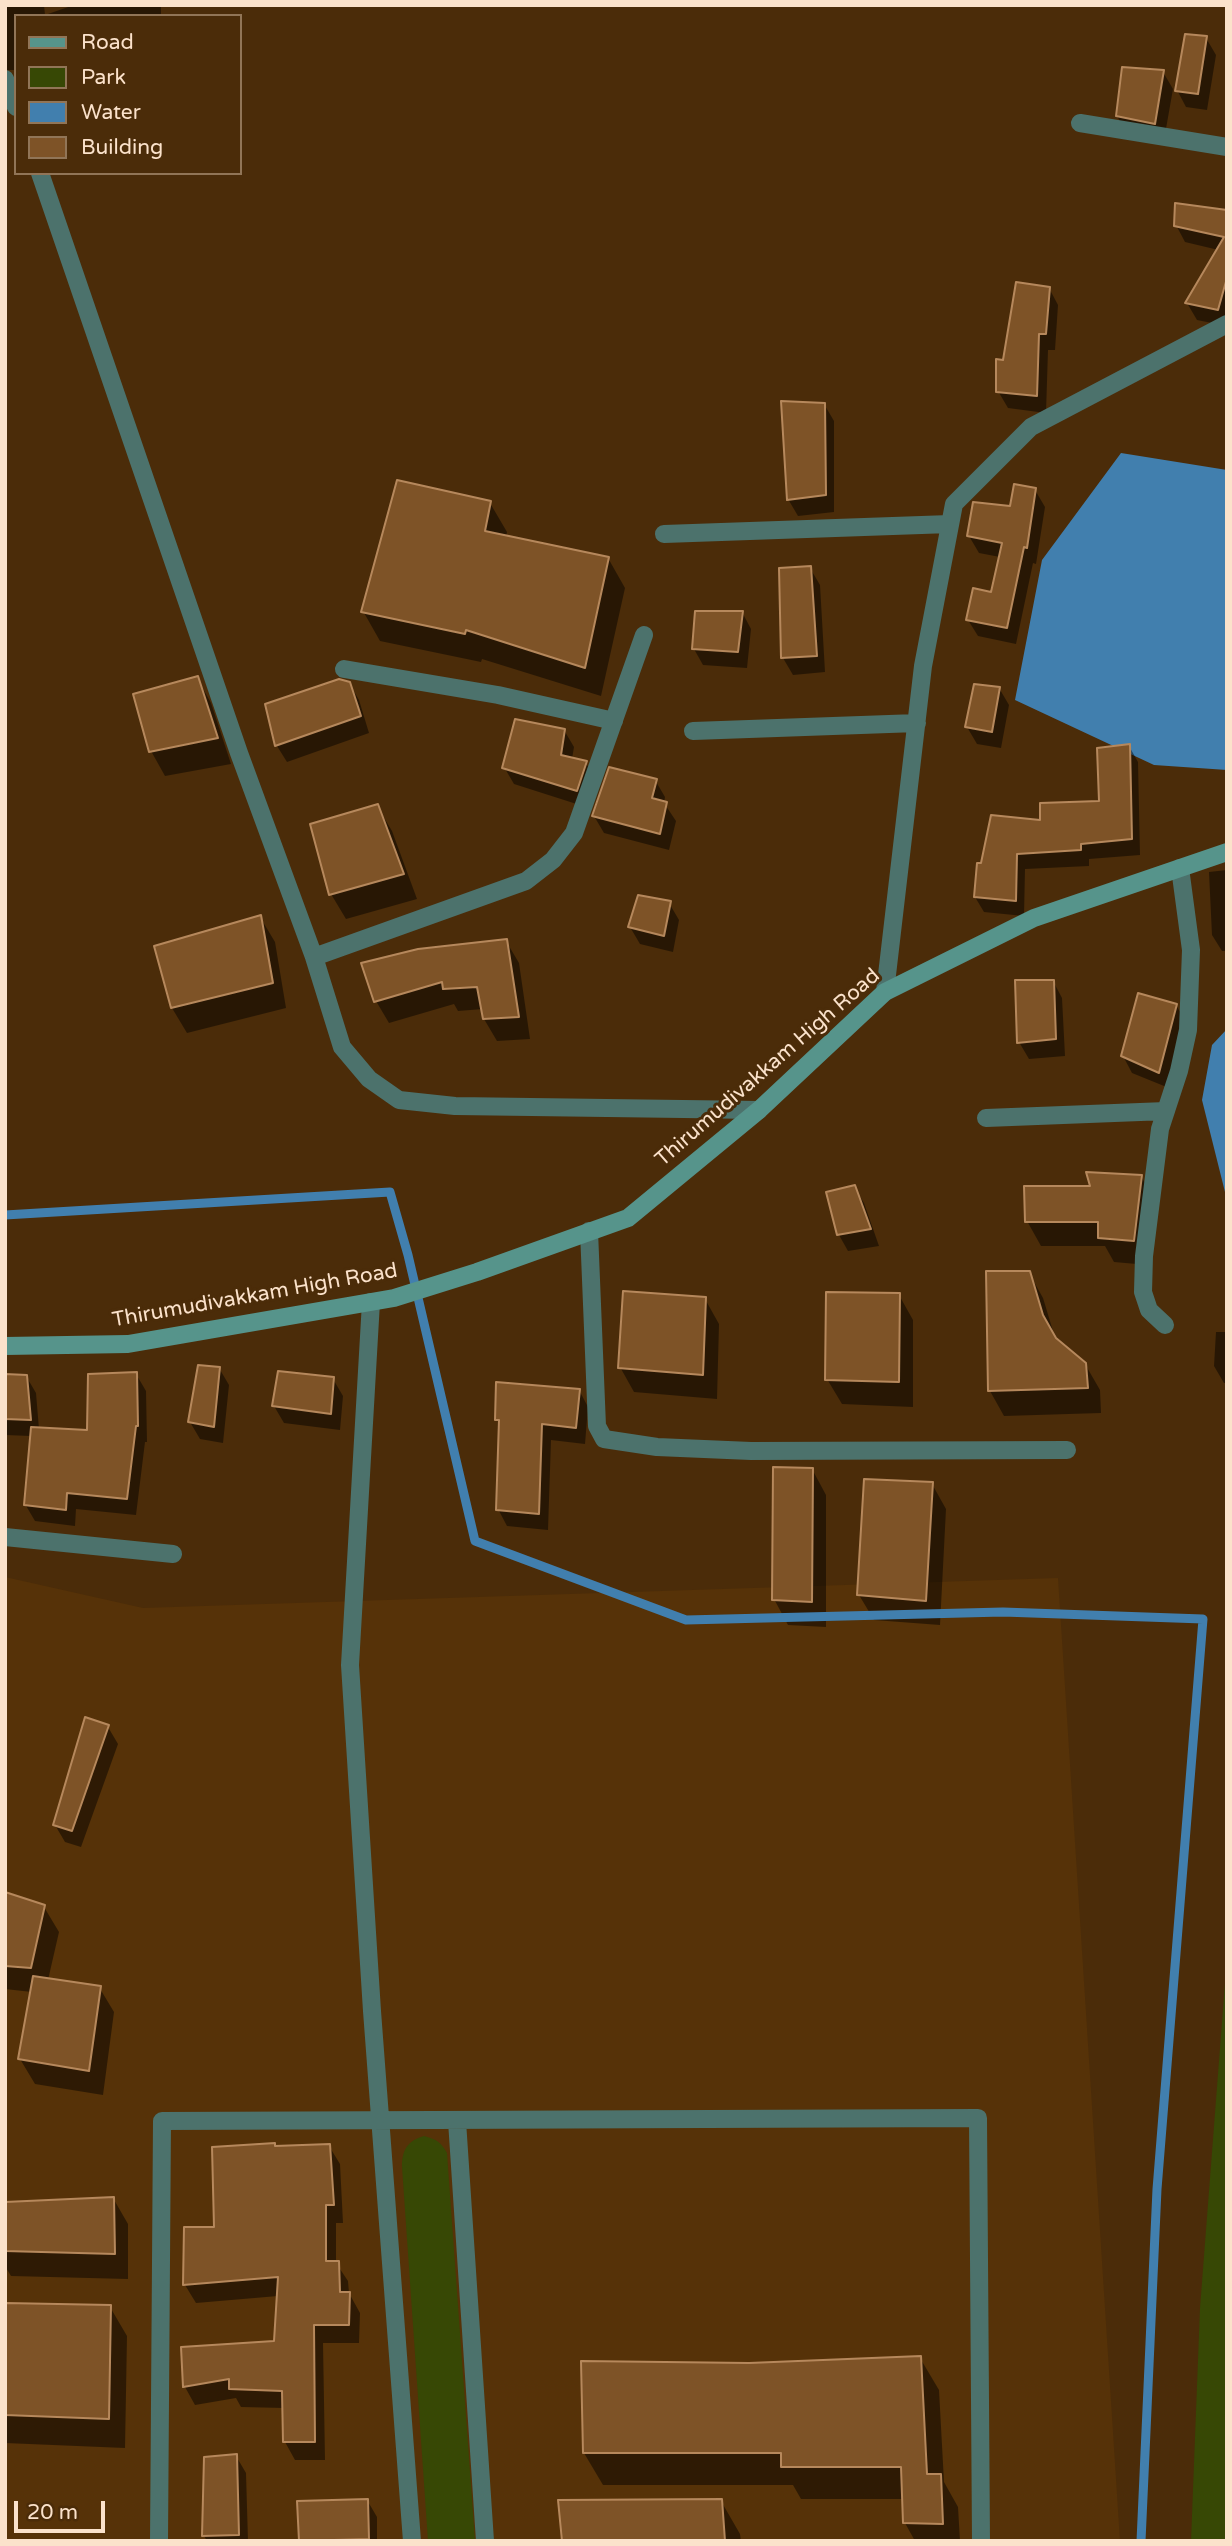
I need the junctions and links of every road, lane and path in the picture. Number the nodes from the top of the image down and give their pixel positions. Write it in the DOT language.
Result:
graph roads {
  1 [pos="5,79"];
  2 [pos="14,102"];
  3 [pos="1080,123"];
  4 [pos="1227,147"];
  5 [pos="41,175"];
  6 [pos="1227,324"];
  7 [pos="950,524"];
  8 [pos="664,534"];
  9 [pos="644,635"];
  10 [pos="344,669"];
  11 [pos="614,721"];
  12 [pos="917,723"];
  13 [pos="693,731"];
  14 [pos="1227,852"];
  15 [pos="1180,868"];
  16 [pos="314,957"];
  17 [pos="885,992"];
  18 [pos="759,1110"];
  19 [pos="1166,1111"];
  20 [pos="986,1118"];
  21 [pos="589,1231"];
  22 [pos="371,1302"];
  23 [pos="1165,1325"];
  24 [pos="5,1346"];
  25 [pos="1067,1450"];
  26 [pos="5,1537"];
  27 [pos="173,1554"];
  28 [pos="381,2120"];
  29 [pos="457,2120"];
  30 [pos="159,2541"];
  31 [pos="412,2541"];
  32 [pos="485,2541"];
  33 [pos="981,2541"];
  1 -- 2 [label="street"];
  3 -- 4 [label="street"];
  5 -- 16 [label="street"];
  6 -- 7 [label="street"];
  7 -- 8 [label="street"];
  7 -- 12 [label="street"];
  9 -- 11 [label="street"];
  10 -- 11 [label="street"];
  11 -- 16 [label="street"];
  12 -- 13 [label="street"];
  12 -- 17 [label="street"];
  14 -- 15 [label="street, Thirumudivakkam High Road"];
  15 -- 17 [label="street, Thirumudivakkam High Road"];
  15 -- 19 [label="street"];
  16 -- 18 [label="street"];
  17 -- 18 [label="street, Thirumudivakkam High Road"];
  18 -- 21 [label="street, Thirumudivakkam High Road"];
  19 -- 20 [label="street"];
  19 -- 23 [label="street"];
  21 -- 22 [label="street, Thirumudivakkam High Road"];
  21 -- 25 [label="street"];
  22 -- 24 [label="street, Thirumudivakkam High Road"];
  22 -- 28 [label="street"];
  26 -- 27 [label="street"];
  28 -- 29 [label="street"];
  28 -- 30 [label="street"];
  28 -- 31 [label="street"];
  29 -- 32 [label="street"];
  29 -- 33 [label="street"];
}
